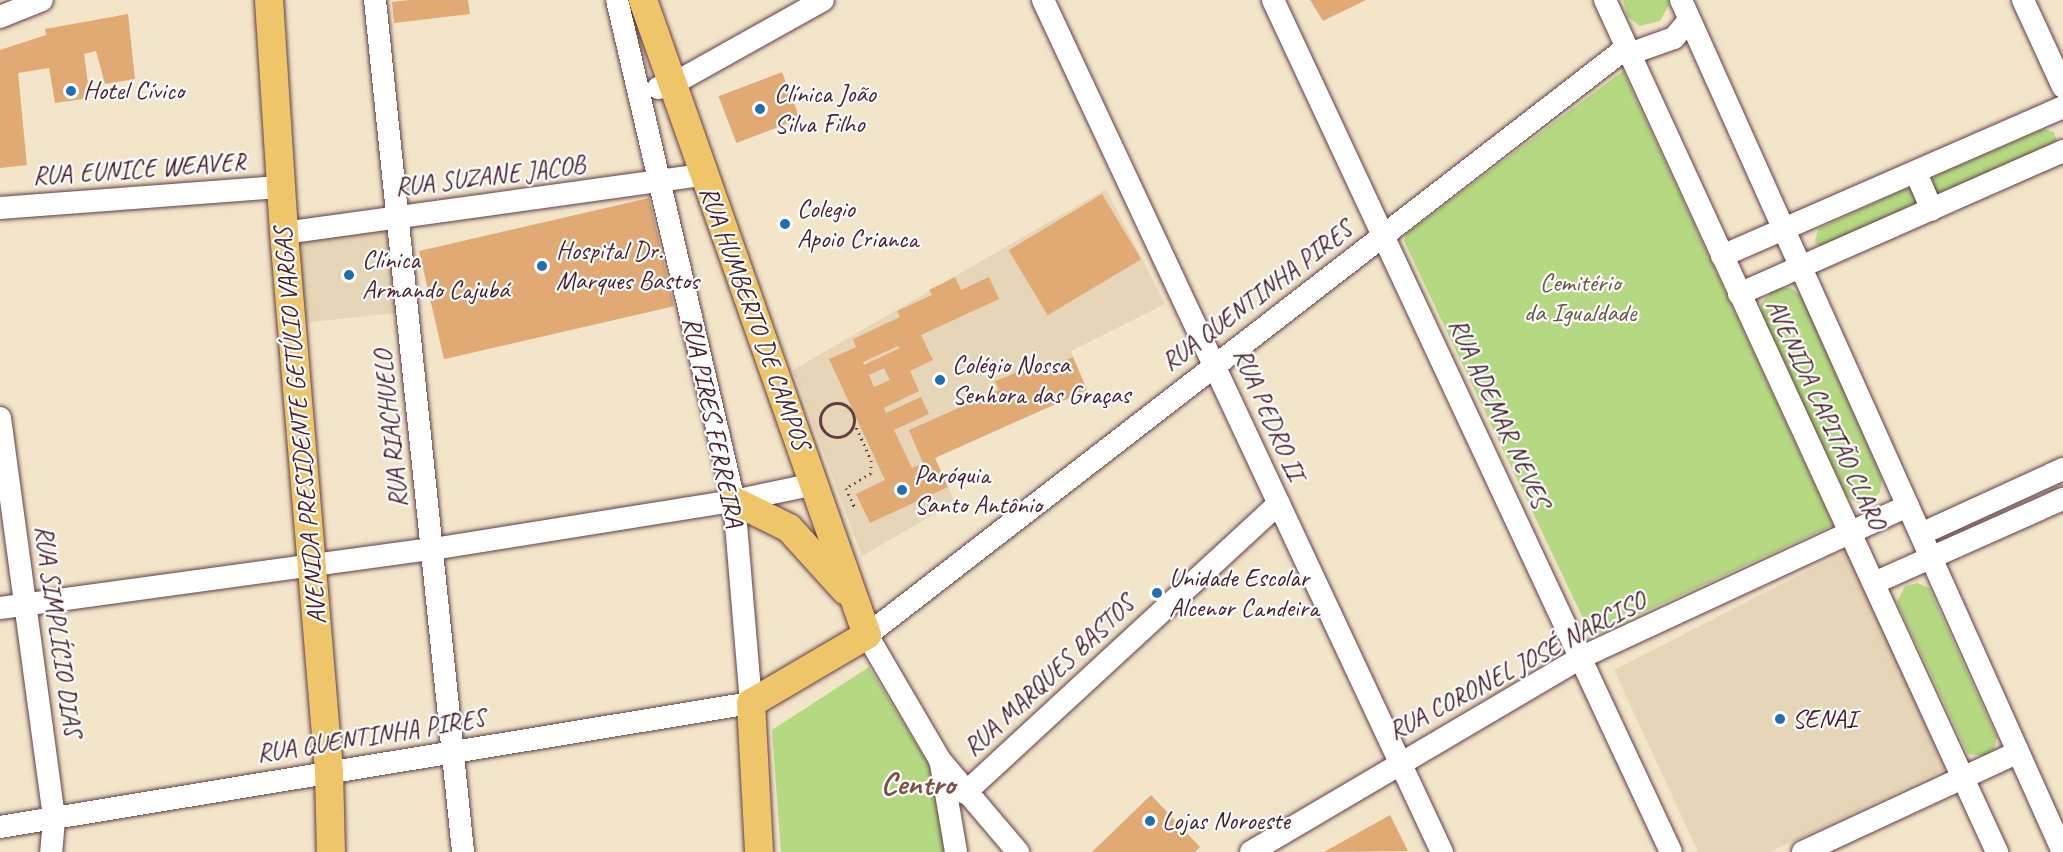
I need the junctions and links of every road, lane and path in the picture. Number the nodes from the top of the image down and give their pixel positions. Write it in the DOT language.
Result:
graph roads {
  1 [pos="42,0"];
  2 [pos="270,0"];
  3 [pos="375,0"];
  4 [pos="618,0"];
  5 [pos="644,0"];
  6 [pos="823,0"];
  7 [pos="1043,0"];
  8 [pos="1273,0"];
  9 [pos="1605,0"];
  10 [pos="2023,0"];
  11 [pos="1685,10"];
  12 [pos="0,17"];
  13 [pos="1627,51"];
  14 [pos="671,85"];
  15 [pos="2063,87"];
  16 [pos="642,90"];
  17 [pos="2063,107"];
  18 [pos="2063,151"];
  19 [pos="1916,173"];
  20 [pos="704,175"];
  21 [pos="659,182"];
  22 [pos="282,187"];
  23 [pos="0,208"];
  24 [pos="1932,210"];
  25 [pos="396,216"];
  26 [pos="1784,231"];
  27 [pos="284,232"];
  28 [pos="1384,234"];
  29 [pos="1722,256"];
  30 [pos="1801,268"];
  31 [pos="1739,294"];
  32 [pos="1215,363"];
  33 [pos="0,418"];
  34 [pos="854,422"];
  35 [pos="2061,475"];
  36 [pos="814,484"];
  37 [pos="2063,499"];
  38 [pos="734,501"];
  39 [pos="1279,503"];
  40 [pos="1908,506"];
  41 [pos="855,508"];
  42 [pos="1851,532"];
  43 [pos="1921,534"];
  44 [pos="433,549"];
  45 [pos="1933,559"];
  46 [pos="311,566"];
  47 [pos="1874,584"];
  48 [pos="856,603"];
  49 [pos="27,604"];
  50 [pos="0,608"];
  51 [pos="867,635"];
  52 [pos="1582,657"];
  53 [pos="751,703"];
  54 [pos="453,752"];
  55 [pos="2018,752"];
  56 [pos="940,760"];
  57 [pos="1399,761"];
  58 [pos="329,771"];
  59 [pos="1964,777"];
  60 [pos="965,793"];
  61 [pos="2056,814"];
  62 [pos="54,820"];
  63 [pos="0,827"];
  64 [pos="2057,847"];
  65 [pos="51,852"];
  66 [pos="331,852"];
  67 [pos="464,852"];
  68 [pos="759,852"];
  69 [pos="956,852"];
  70 [pos="1018,852"];
  71 [pos="1251,852"];
  72 [pos="1442,852"];
  73 [pos="1671,852"];
  74 [pos="1803,852"];
  75 [pos="1997,852"];
  1 -- 12 [label="street"];
  2 -- 22 [label="main road, AVENIDA PRESIDENTE GETÚLIO VARGAS"];
  3 -- 25 [label="street, RUA RIACHUELO"];
  4 -- 16 [label="street, RUA PIRES FERREIRA"];
  5 -- 14 [label="main road, RUA HUMBERTO DE CAMPOS"];
  6 -- 14 [label="street"];
  7 -- 32 [label="street, RUA PEDRO II"];
  8 -- 28 [label="street, RUA ADEMAR NEVES"];
  9 -- 13 [label="street, AVENIDA CAPITÃO CLARO"];
  10 -- 15 [label="street"];
  11 -- 13 [label="street, RUA QUENTINHA PIRES"];
  11 -- 26 [label="street, AVENIDA CAPITÃO CLARO"];
  13 -- 28 [label="street, RUA QUENTINHA PIRES"];
  13 -- 29 [label="street, AVENIDA CAPITÃO CLARO"];
  14 -- 16 [label="street"];
  14 -- 20 [label="main road, RUA HUMBERTO DE CAMPOS"];
  16 -- 21 [label="street, RUA PIRES FERREIRA"];
  17 -- 19 [label="street"];
  18 -- 24 [label="street"];
  19 -- 24 [label="street"];
  19 -- 26 [label="street"];
  20 -- 21 [label="street, RUA SUZANE JACOB"];
  20 -- 36 [label="main road, RUA HUMBERTO DE CAMPOS"];
  21 -- 25 [label="street, RUA SUZANE JACOB"];
  21 -- 38 [label="street, RUA PIRES FERREIRA"];
  22 -- 23 [label="street, RUA EUNICE WEAVER"];
  22 -- 27 [label="main road, AVENIDA PRESIDENTE GETÚLIO VARGAS"];
  24 -- 30 [label="street"];
  25 -- 27 [label="street, RUA SUZANE JACOB"];
  25 -- 44 [label="street, RUA RIACHUELO"];
  26 -- 29 [label="street"];
  26 -- 30 [label="street, AVENIDA CAPITÃO CLARO"];
  27 -- 46 [label="main road, AVENIDA PRESIDENTE GETÚLIO VARGAS"];
  28 -- 32 [label="street, RUA QUENTINHA PIRES"];
  28 -- 52 [label="street, RUA ADEMAR NEVES"];
  29 -- 31 [label="street, AVENIDA CAPITÃO CLARO"];
  30 -- 31 [label="street"];
  30 -- 40 [label="street, AVENIDA CAPITÃO CLARO"];
  31 -- 42 [label="street, AVENIDA CAPITÃO CLARO"];
  32 -- 39 [label="street, RUA PEDRO II"];
  32 -- 51 [label="street, RUA QUENTINHA PIRES"];
  33 -- 49 [label="street, RUA SIMPLÍCIO DIAS"];
  34 -- 34 [label="path"];
  34 -- 41 [label="path"];
  35 -- 43 [label="street"];
  36 -- 38 [label="street"];
  36 -- 48 [label="main road, RUA HUMBERTO DE CAMPOS"];
  37 -- 45 [label="street"];
  38 -- 44 [label="street"];
  38 -- 48 [label="main road"];
  38 -- 53 [label="street, RUA PIRES FERREIRA"];
  39 -- 57 [label="street, RUA PEDRO II"];
  39 -- 60 [label="street, RUA MARQUES BASTOS"];
  40 -- 42 [label="street, RUA CORONEL JOSÉ NARCISO"];
  40 -- 43 [label="street, AVENIDA CAPITÃO CLARO"];
  42 -- 47 [label="street, AVENIDA CAPITÃO CLARO"];
  42 -- 52 [label="street, RUA CORONEL JOSÉ NARCISO"];
  43 -- 45 [label="street, AVENIDA CAPITÃO CLARO"];
  44 -- 46 [label="street"];
  44 -- 54 [label="street, RUA RIACHUELO"];
  45 -- 47 [label="street"];
  45 -- 55 [label="street, AVENIDA CAPITÃO CLARO"];
  46 -- 49 [label="street"];
  46 -- 58 [label="main road, AVENIDA PRESIDENTE GETÚLIO VARGAS"];
  47 -- 59 [label="street, AVENIDA CAPITÃO CLARO"];
  48 -- 51 [label="main road, RUA HUMBERTO DE CAMPOS"];
  49 -- 50 [label="street"];
  49 -- 62 [label="street, RUA SIMPLÍCIO DIAS"];
  51 -- 53 [label="main road"];
  51 -- 56 [label="street"];
  52 -- 57 [label="street, RUA CORONEL JOSÉ NARCISO"];
  52 -- 73 [label="street, RUA ADEMAR NEVES"];
  53 -- 54 [label="street, RUA QUENTINHA PIRES"];
  53 -- 68 [label="main road, RUA PIRES FERREIRA"];
  54 -- 58 [label="street, RUA QUENTINHA PIRES"];
  54 -- 67 [label="street, RUA RIACHUELO"];
  55 -- 59 [label="street"];
  55 -- 61 [label="street, AVENIDA CAPITÃO CLARO"];
  56 -- 60 [label="street"];
  56 -- 69 [label="street"];
  57 -- 71 [label="street, RUA CORONEL JOSÉ NARCISO"];
  57 -- 72 [label="street, RUA PEDRO II"];
  58 -- 62 [label="street, RUA QUENTINHA PIRES"];
  58 -- 66 [label="main road, AVENIDA PRESIDENTE GETÚLIO VARGAS"];
  59 -- 74 [label="street"];
  59 -- 75 [label="street, AVENIDA CAPITÃO CLARO"];
  60 -- 70 [label="street"];
  61 -- 64 [label="street, AVENIDA CAPITÃO CLARO"];
  62 -- 63 [label="street, RUA QUENTINHA PIRES"];
  62 -- 65 [label="street, RUA SIMPLÍCIO DIAS"];
}
